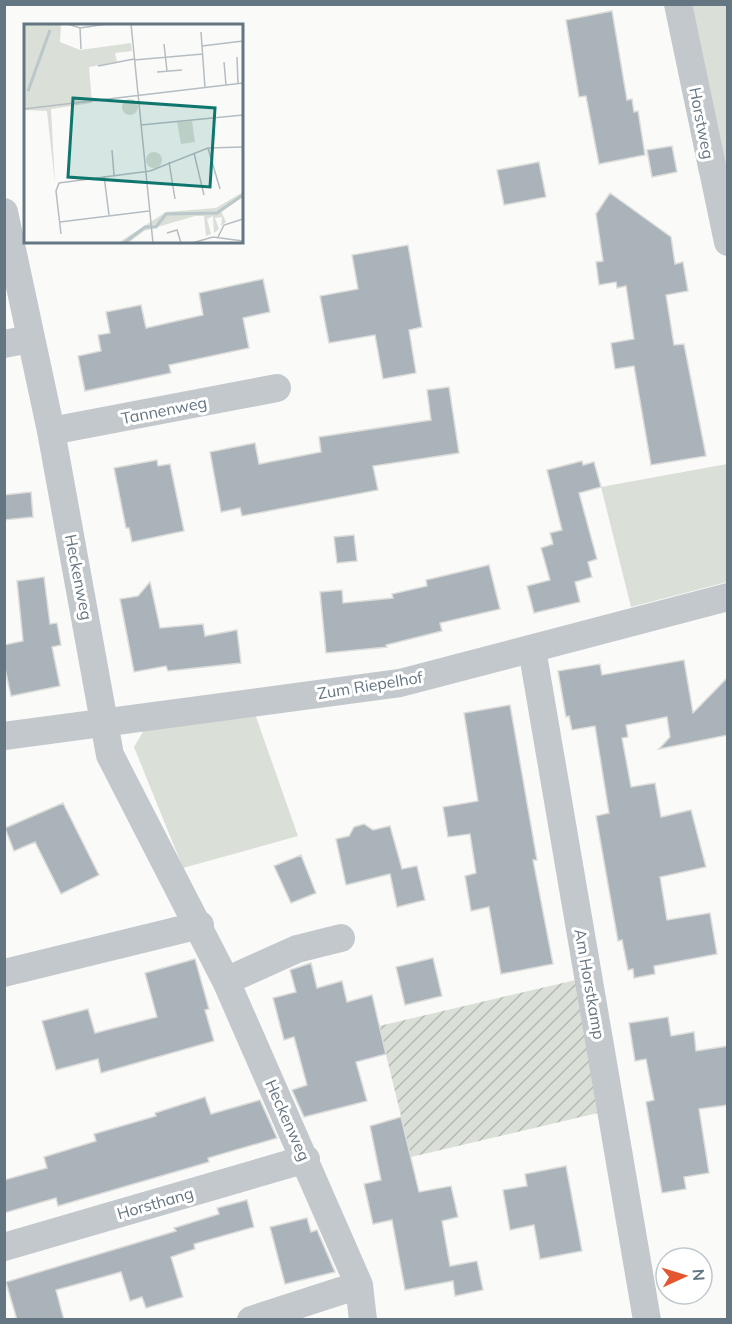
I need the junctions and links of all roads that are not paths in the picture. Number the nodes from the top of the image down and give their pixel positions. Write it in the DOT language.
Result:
graph roads {
  1 [pos="678,4"];
  2 [pos="4,212"];
  3 [pos="728,242"];
  4 [pos="17,342"];
  5 [pos="278,388"];
  6 [pos="51,431"];
  7 [pos="728,597"];
  8 [pos="532,649"];
  9 [pos="106,722"];
  10 [pos="4,736"];
  11 [pos="204,934"];
  12 [pos="341,938"];
  13 [pos="4,973"];
  14 [pos="89,973"];
  15 [pos="226,981"];
  16 [pos="306,1159"];
  17 [pos="4,1247"];
  18 [pos="359,1285"];
  19 [pos="251,1320"];
  20 [pos="363,1320"];
  21 [pos="647,1320"];
  1 -- 3 [label="street, Horstweg"];
  2 -- 4 [label="street, Heckenweg"];
  4 -- 6 [label="street, Heckenweg"];
  5 -- 6 [label="street, Tannenweg"];
  6 -- 9 [label="street, Heckenweg"];
  7 -- 8 [label="street, Zum Riepelhof"];
  8 -- 9 [label="street, Zum Riepelhof"];
  8 -- 21 [label="street, Am Horstkamp"];
  9 -- 10 [label="street, Zum Riepelhof"];
  9 -- 11 [label="street, Heckenweg"];
  11 -- 13 [label="street"];
  11 -- 14 [label="street"];
  11 -- 15 [label="street, Heckenweg"];
  12 -- 15 [label="street"];
  15 -- 16 [label="street, Heckenweg"];
  16 -- 17 [label="street, Horsthang"];
  16 -- 18 [label="street, Heckenweg"];
  18 -- 19 [label="street"];
  18 -- 20 [label="street, Heckenweg"];
}
